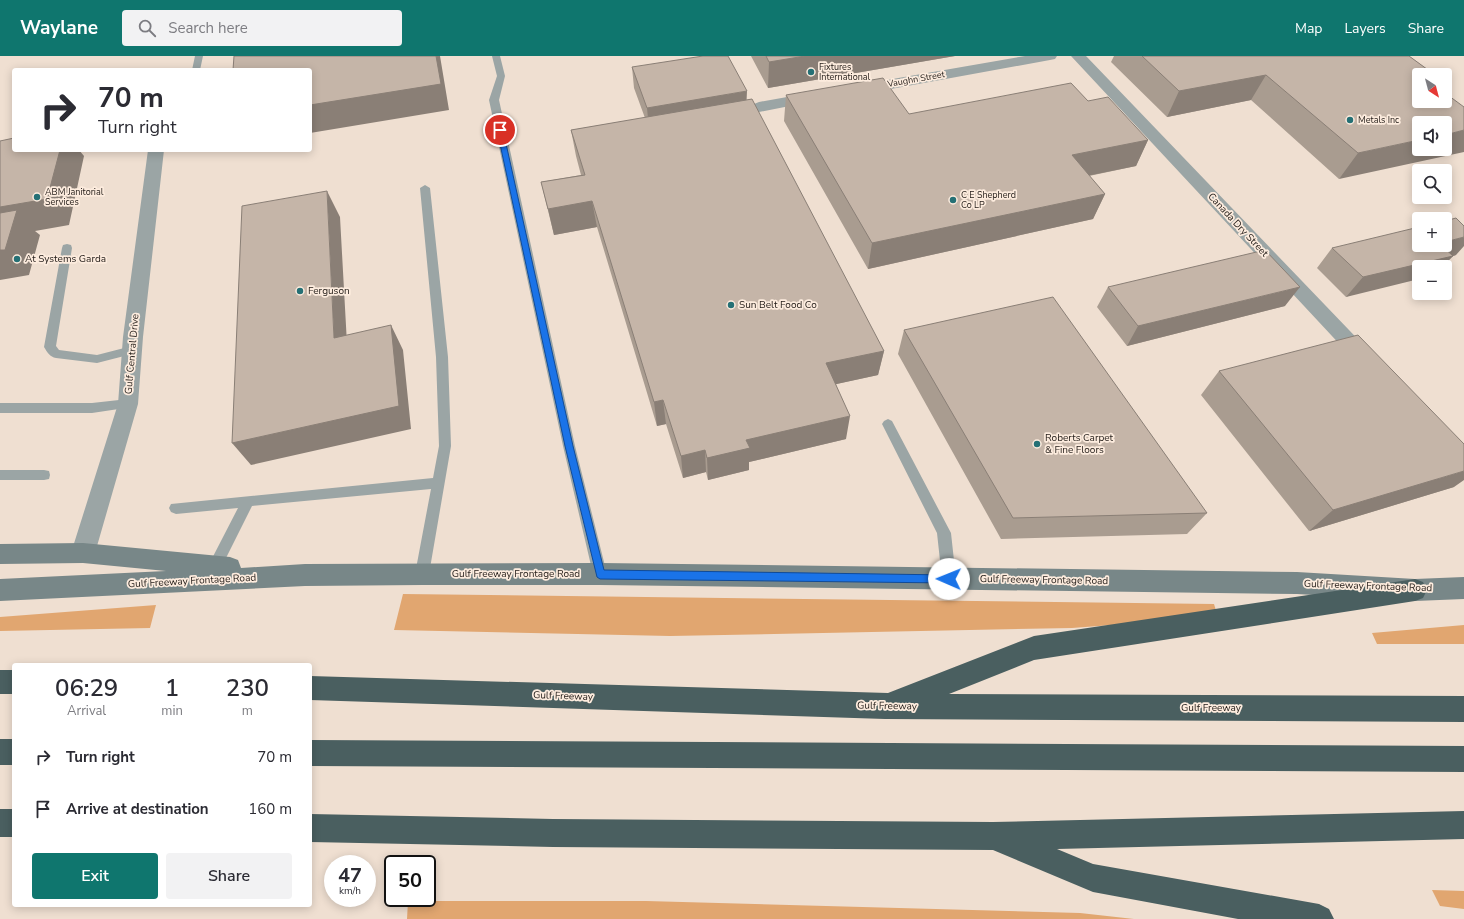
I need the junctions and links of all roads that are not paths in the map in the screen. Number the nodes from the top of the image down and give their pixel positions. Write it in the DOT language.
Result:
graph roads {
  1 [pos="199,56"];
  2 [pos="496,56"];
  3 [pos="1050,56"];
  4 [pos="1078,56"];
  5 [pos="196,68"];
  6 [pos="846,92"];
  7 [pos="830,95"];
  8 [pos="759,107"];
  9 [pos="156,152"];
  10 [pos="425,188"];
  11 [pos="67,248"];
  12 [pos="132,350"];
  13 [pos="1377,372"];
  14 [pos="128,404"];
  15 [pos="0,408"];
  16 [pos="888,424"];
  17 [pos="0,475"];
  18 [pos="44,475"];
  19 [pos="438,483"];
  20 [pos="248,501"];
  21 [pos="176,508"];
  22 [pos="83,553"];
  23 [pos="0,554"];
  24 [pos="211,573"];
  25 [pos="422,574"];
  26 [pos="600,574"];
  27 [pos="949,579"];
  28 [pos="1464,588"];
  29 [pos="0,590"];
  30 [pos="1416,590"];
  31 [pos="0,682"];
  32 [pos="12,682"];
  33 [pos="312,688"];
  34 [pos="885,706"];
  35 [pos="1464,708"];
  36 [pos="0,752"];
  37 [pos="12,752"];
  38 [pos="312,753"];
  39 [pos="1464,759"];
  40 [pos="0,823"];
  41 [pos="12,823"];
  42 [pos="1464,825"];
  43 [pos="312,828"];
  44 [pos="993,836"];
  45 [pos="1320,919"];
  1 -- 5 [label="lane"];
  2 -- 26 [label="lane"];
  3 -- 6 [label="street, Vaughn Street"];
  4 -- 13 [label="street, Canada Dry Street"];
  7 -- 8 [label="street"];
  9 -- 12 [label="street, Gulf Central Drive"];
  10 -- 19 [label="lane"];
  11 -- 12 [label="lane"];
  12 -- 14 [label="street, Gulf Central Drive"];
  14 -- 15 [label="lane"];
  14 -- 22 [label="street, Gulf Central Drive"];
  16 -- 27 [label="lane"];
  17 -- 18 [label="lane"];
  19 -- 20 [label="lane"];
  19 -- 25 [label="lane"];
  20 -- 21 [label="lane"];
  20 -- 24 [label="lane"];
  22 -- 23 [label="main road"];
  22 -- 24 [label="main road"];
  24 -- 25 [label="main road, Gulf Freeway Frontage Road"];
  24 -- 29 [label="main road, Gulf Freeway Frontage Road"];
  25 -- 26 [label="main road, Gulf Freeway Frontage Road"];
  26 -- 27 [label="main road, Gulf Freeway Frontage Road"];
  27 -- 30 [label="main road, Gulf Freeway Frontage Road"];
  28 -- 30 [label="main road, Gulf Freeway Frontage Road"];
  30 -- 34 [label="highway"];
  31 -- 32 [label="highway"];
  33 -- 34 [label="highway, Gulf Freeway"];
  34 -- 35 [label="highway, Gulf Freeway"];
  36 -- 37 [label="highway"];
  38 -- 39 [label="highway"];
  40 -- 41 [label="highway"];
  42 -- 44 [label="highway"];
  43 -- 44 [label="highway"];
  44 -- 45 [label="highway"];
}
